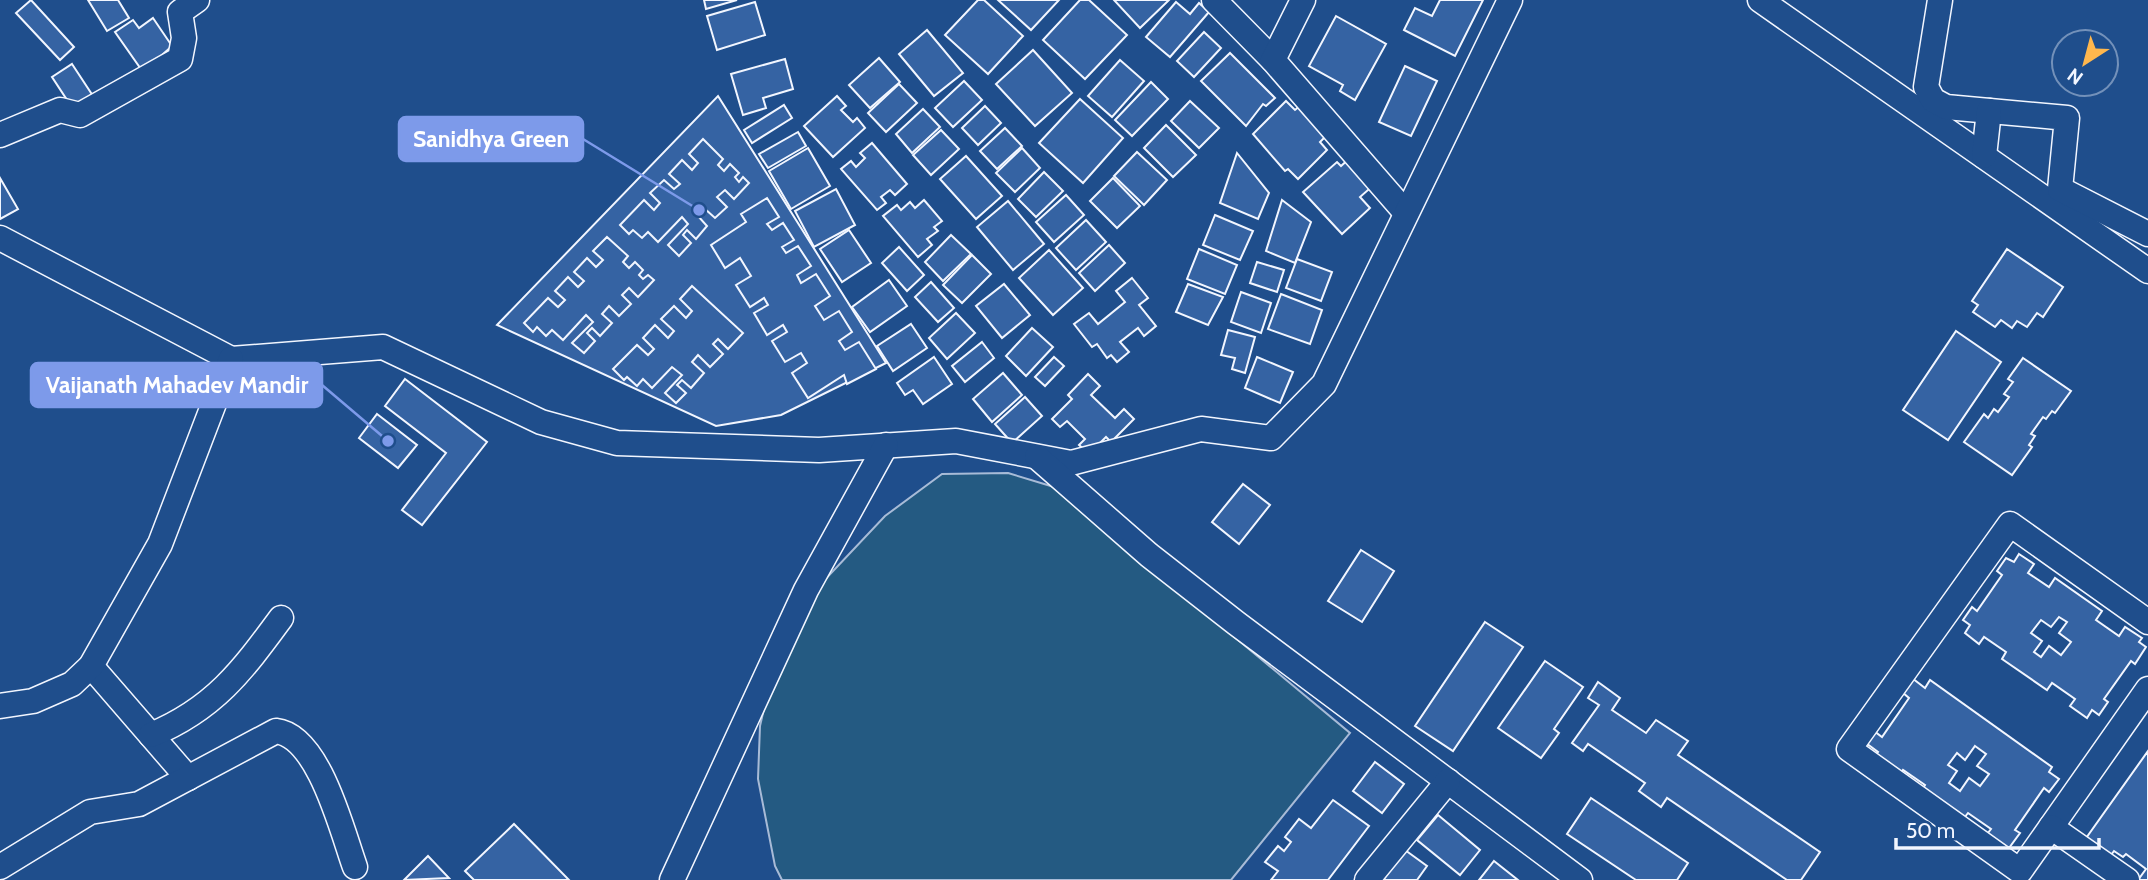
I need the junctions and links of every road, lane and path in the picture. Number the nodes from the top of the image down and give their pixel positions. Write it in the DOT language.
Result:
graph roads {
  1 [pos="197,0"];
  2 [pos="1214,0"];
  3 [pos="1303,0"];
  4 [pos="1510,0"];
  5 [pos="1760,0"];
  6 [pos="1940,0"];
  7 [pos="1273,60"];
  8 [pos="1989,111"];
  9 [pos="0,135"];
  10 [pos="1984,156"];
  11 [pos="2058,198"];
  12 [pos="1406,213"];
  13 [pos="2148,234"];
  14 [pos="0,238"];
  15 [pos="2148,271"];
  16 [pos="232,359"];
  17 [pos="886,445"];
  18 [pos="1036,456"];
  19 [pos="281,618"];
  20 [pos="2148,622"];
  21 [pos="91,666"];
  22 [pos="2148,689"];
  23 [pos="0,706"];
  24 [pos="151,735"];
  25 [pos="188,778"];
  26 [pos="1448,781"];
  27 [pos="2051,827"];
  28 [pos="0,867"];
  29 [pos="355,867"];
  30 [pos="672,880"];
  31 [pos="1367,880"];
  32 [pos="1580,880"];
  33 [pos="2127,880"];
  1 -- 9 [label="street"];
  2 -- 7 [label="street"];
  3 -- 7 [label="street"];
  4 -- 12 [label="street"];
  5 -- 10 [label="street"];
  6 -- 8 [label="street"];
  7 -- 12 [label="street"];
  8 -- 10 [label="street"];
  8 -- 11 [label="street"];
  10 -- 11 [label="street"];
  11 -- 13 [label="street"];
  11 -- 15 [label="street"];
  12 -- 18 [label="street"];
  14 -- 16 [label="street"];
  16 -- 17 [label="street"];
  16 -- 21 [label="street"];
  17 -- 18 [label="street"];
  17 -- 30 [label="street"];
  18 -- 26 [label="street"];
  19 -- 24 [label="street"];
  20 -- 27 [label="street"];
  21 -- 23 [label="street"];
  21 -- 24 [label="street"];
  22 -- 27 [label="street"];
  24 -- 25 [label="street"];
  25 -- 28 [label="street"];
  25 -- 29 [label="street"];
  26 -- 31 [label="street"];
  26 -- 32 [label="street"];
  27 -- 33 [label="street"];
}
